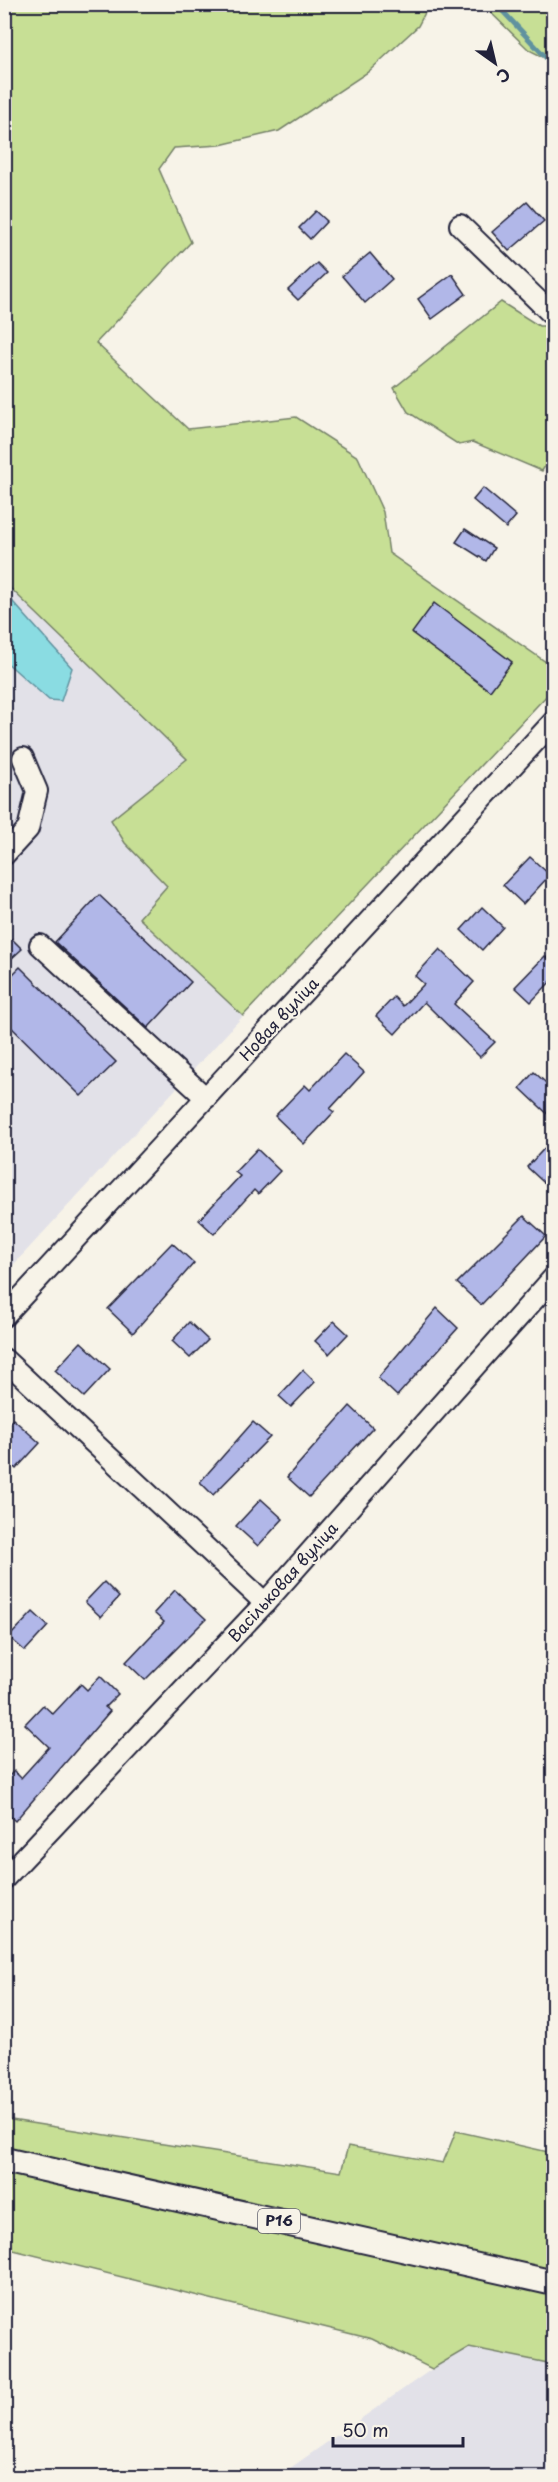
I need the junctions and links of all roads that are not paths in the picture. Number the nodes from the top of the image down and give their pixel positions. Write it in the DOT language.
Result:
graph roads {
  1 [pos="460,225"];
  2 [pos="554,316"];
  3 [pos="554,722"];
  4 [pos="23,758"];
  5 [pos="4,855"];
  6 [pos="40,945"];
  7 [pos="206,1098"];
  8 [pos="554,1277"];
  9 [pos="4,1316"];
  10 [pos="4,1359"];
  11 [pos="265,1603"];
  12 [pos="4,1879"];
  13 [pos="4,2160"];
  14 [pos="554,2283"];
  1 -- 2 [label="street"];
  3 -- 7 [label="street, Новая вуліца"];
  4 -- 5 [label="street"];
  6 -- 7 [label="street"];
  7 -- 9 [label="street, Новая вуліца"];
  8 -- 11 [label="street, Васільковая вуліца"];
  10 -- 11 [label="street"];
  11 -- 12 [label="street, Васільковая вуліца"];
  13 -- 14 [label="main road, Р16"];
}
